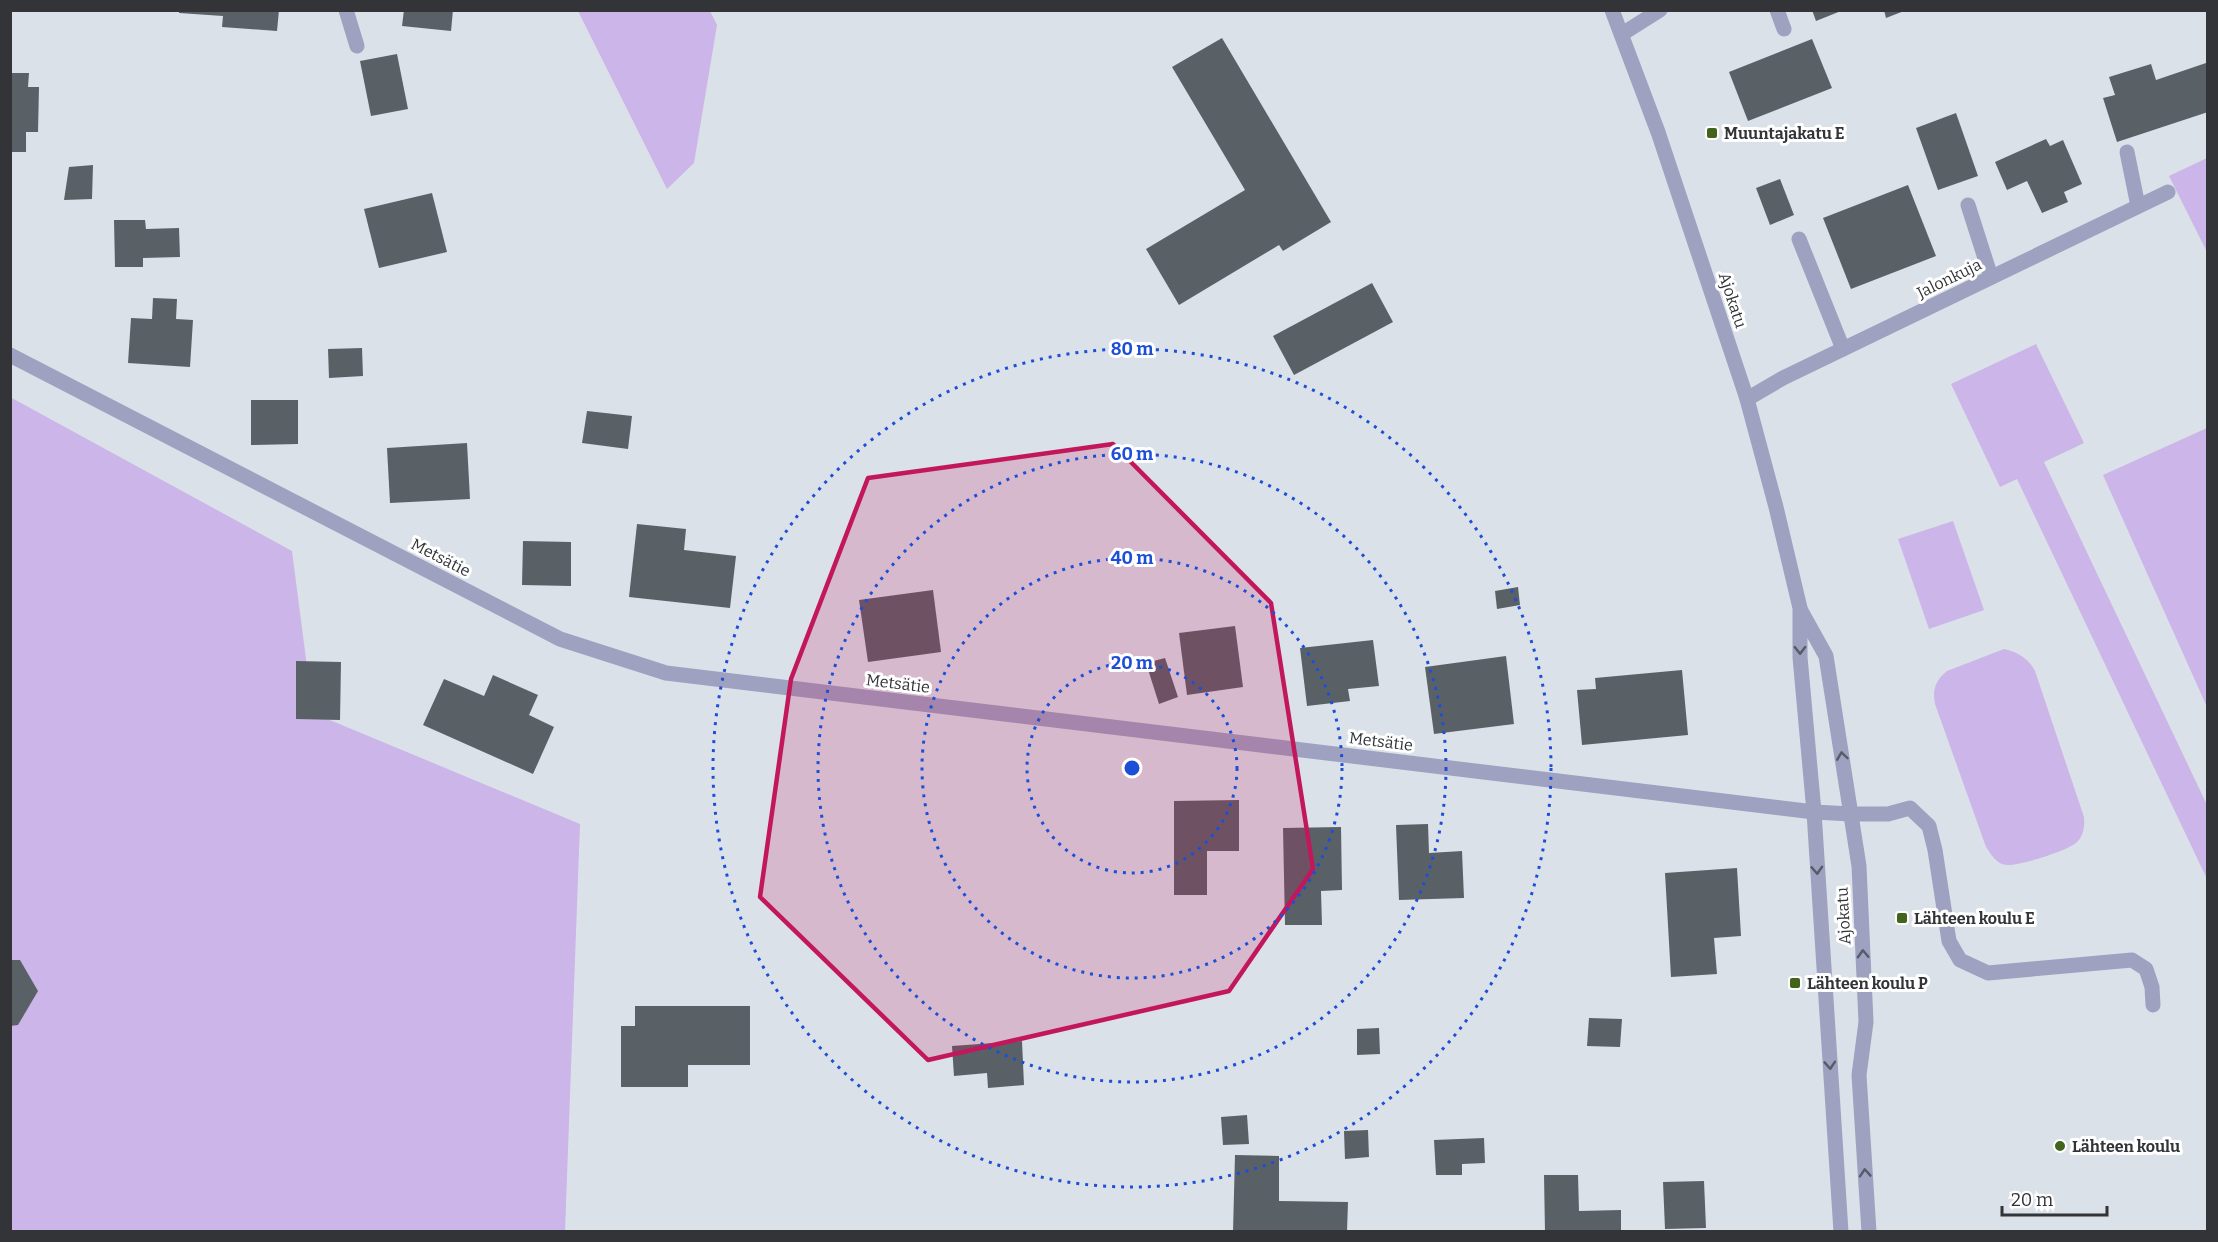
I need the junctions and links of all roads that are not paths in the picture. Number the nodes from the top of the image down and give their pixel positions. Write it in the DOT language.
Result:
graph roads {
  1 [pos="346,10"];
  2 [pos="1612,10"];
  3 [pos="1660,10"];
  4 [pos="1777,10"];
  5 [pos="1784,29"];
  6 [pos="1622,34"];
  7 [pos="357,46"];
  8 [pos="2127,152"];
  9 [pos="2168,192"];
  10 [pos="1968,205"];
  11 [pos="2138,206"];
  12 [pos="1799,239"];
  13 [pos="1992,277"];
  14 [pos="1844,349"];
  15 [pos="10,355"];
  16 [pos="1747,399"];
  17 [pos="1800,608"];
  18 [pos="1814,812"];
  19 [pos="1851,814"];
  20 [pos="2153,1005"];
  21 [pos="1841,1232"];
  22 [pos="1869,1232"];
  1 -- 7 [label="street"];
  2 -- 6 [label="street, Ajokatu"];
  3 -- 6 [label="street"];
  4 -- 5 [label="street"];
  6 -- 16 [label="street, Ajokatu"];
  8 -- 11 [label="street"];
  9 -- 11 [label="street, Jalonkuja"];
  10 -- 13 [label="street"];
  11 -- 13 [label="street, Jalonkuja"];
  12 -- 14 [label="street"];
  13 -- 14 [label="street, Jalonkuja"];
  14 -- 16 [label="street, Jalonkuja"];
  15 -- 18 [label="street, Metsätie"];
  16 -- 17 [label="street, Ajokatu"];
  17 -- 18 [label="street, Ajokatu, one-way"];
  19 -- 17 [label="street, Ajokatu, one-way"];
  18 -- 19 [label="street, Metsätie"];
  18 -- 21 [label="street, Ajokatu, one-way"];
  19 -- 20 [label="street, Metsätie"];
  22 -- 19 [label="street, Ajokatu, one-way"];
}
